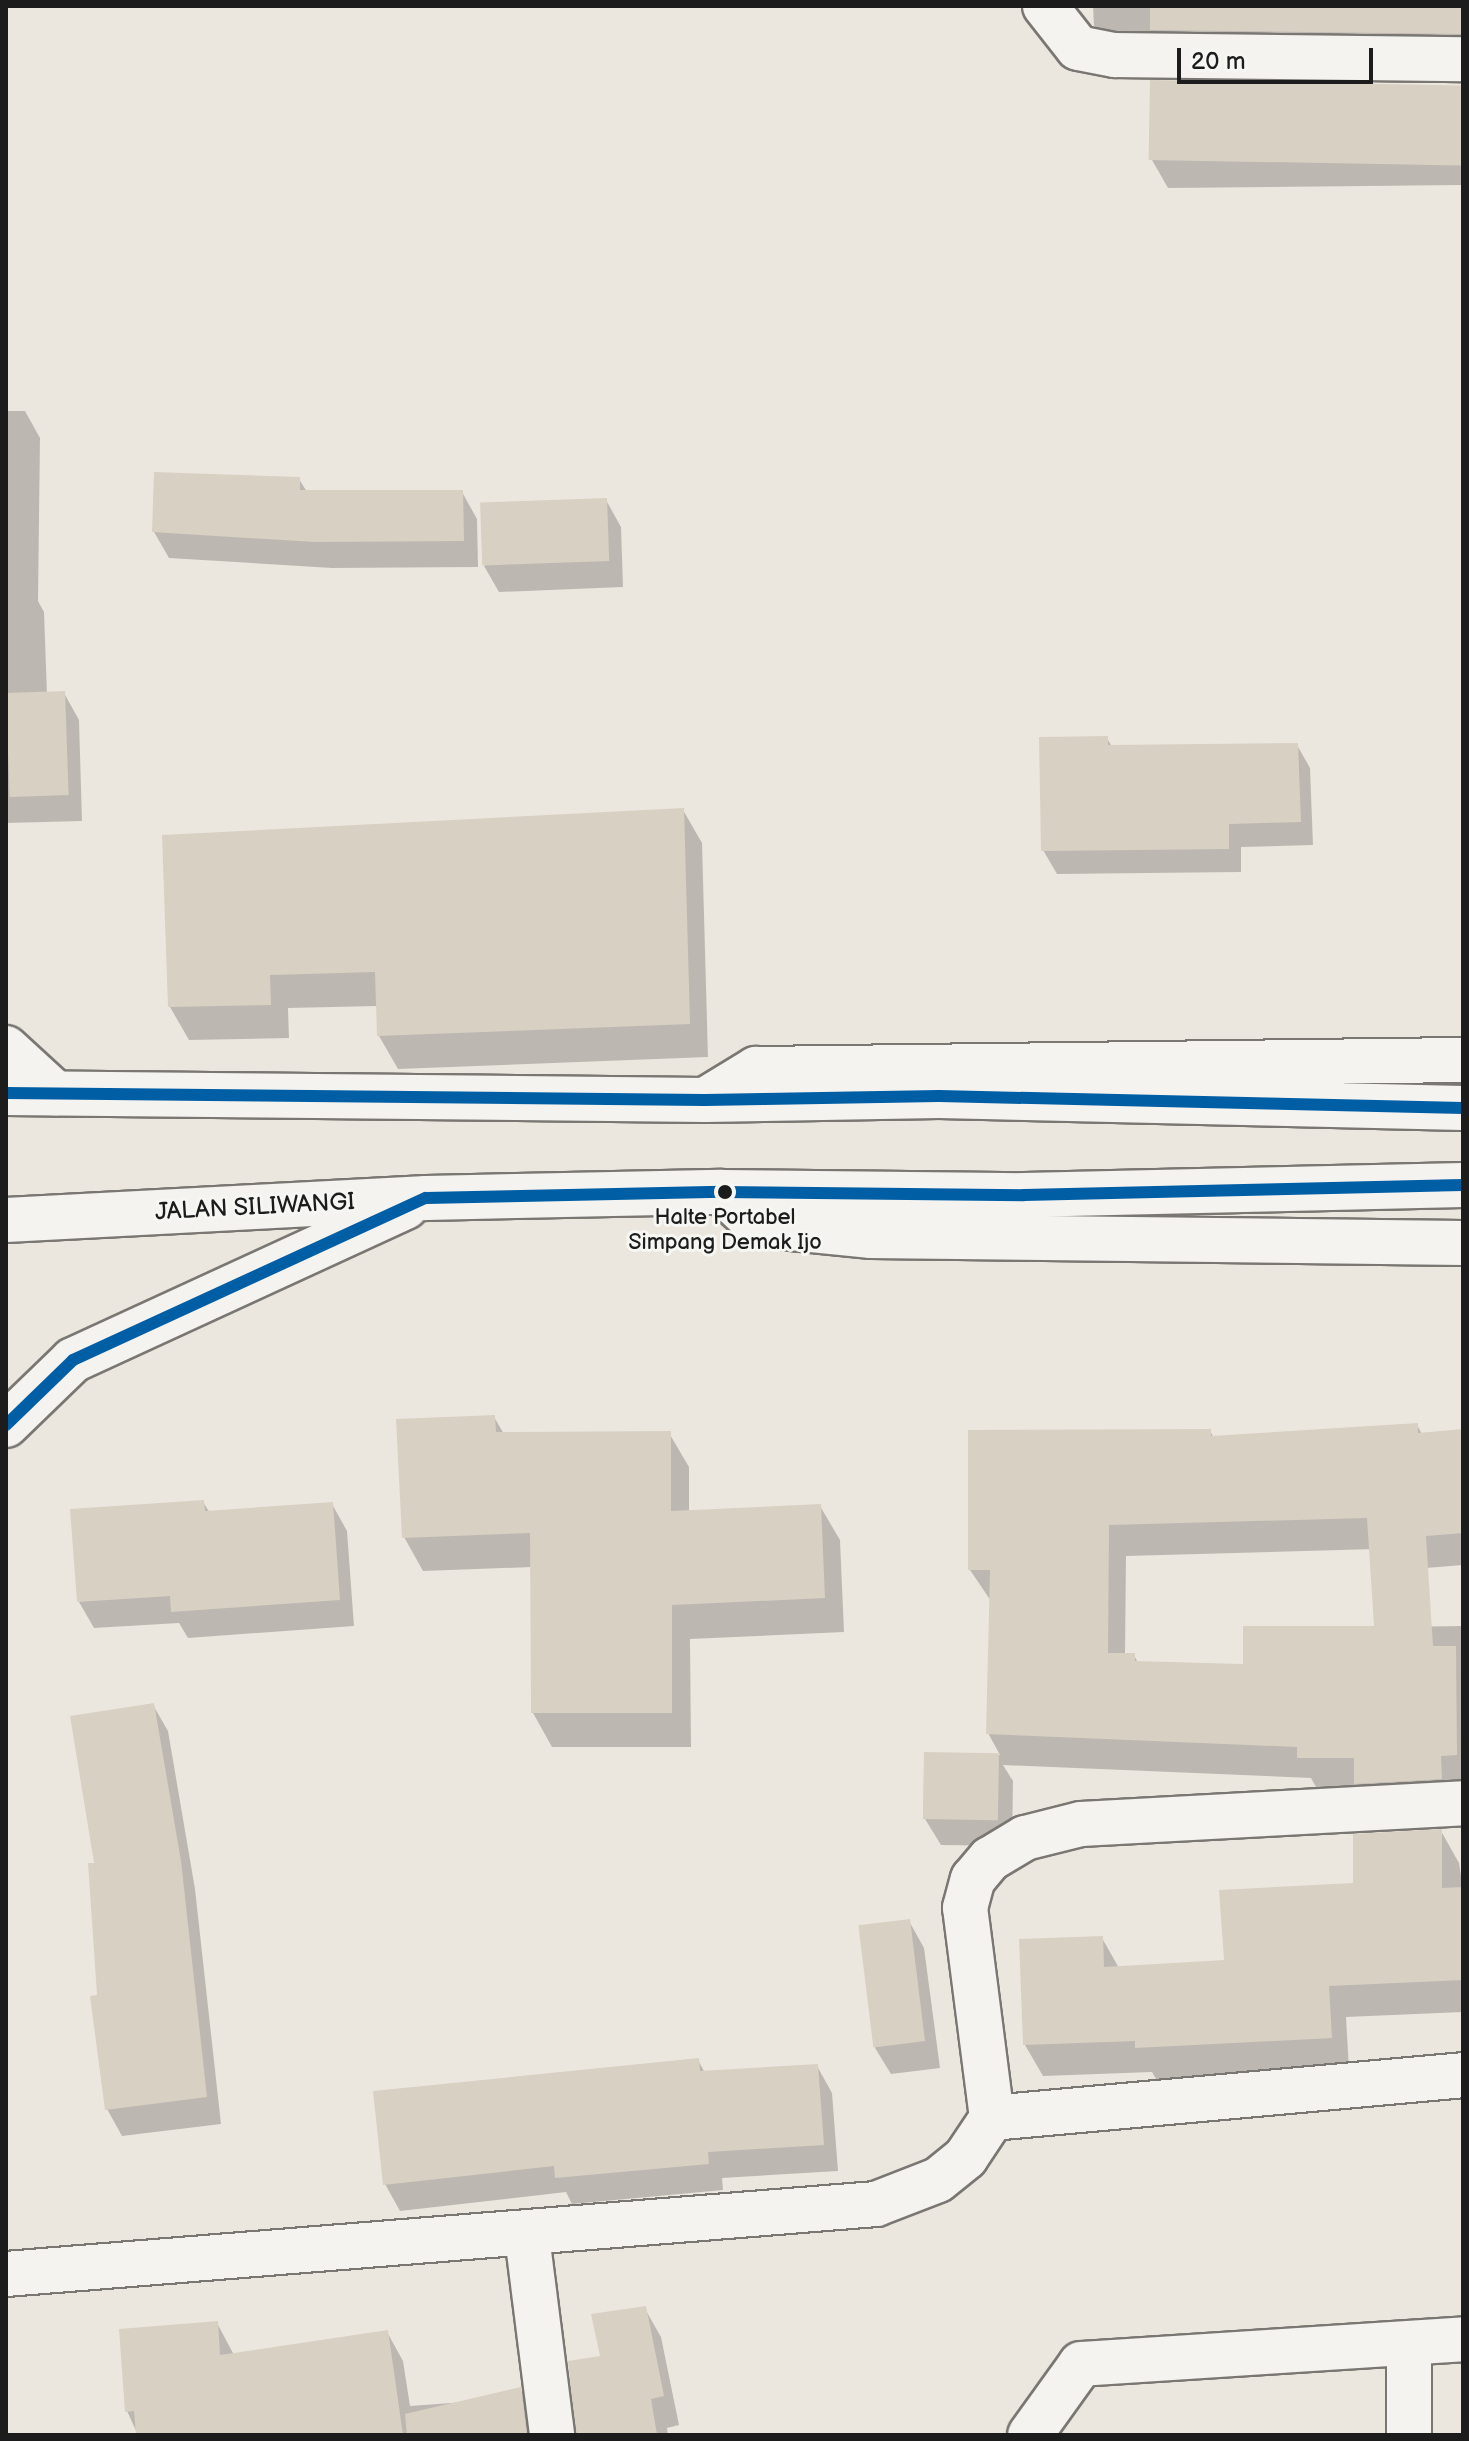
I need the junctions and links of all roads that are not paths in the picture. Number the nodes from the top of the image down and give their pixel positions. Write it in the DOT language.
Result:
graph roads {
  1 [pos="1045,6"];
  2 [pos="1463,59"];
  3 [pos="6,1048"];
  4 [pos="1463,1060"];
  5 [pos="6,1093"];
  6 [pos="55,1093"];
  7 [pos="705,1100"];
  8 [pos="1463,1108"];
  9 [pos="1463,1185"];
  10 [pos="722,1192"];
  11 [pos="426,1198"];
  12 [pos="6,1220"];
  13 [pos="1463,1243"];
  14 [pos="6,1425"];
  15 [pos="1463,1803"];
  16 [pos="1463,2075"];
  17 [pos="992,2118"];
  18 [pos="527,2236"];
  19 [pos="6,2274"];
  20 [pos="1463,2339"];
  21 [pos="1409,2347"];
  22 [pos="552,2435"];
  23 [pos="1030,2435"];
  24 [pos="1409,2435"];
  1 -- 2 [label="main road"];
  3 -- 6 [label="main road"];
  4 -- 7 [label="main road"];
  5 -- 6 [label="main road"];
  6 -- 7 [label="main road"];
  7 -- 8 [label="main road"];
  9 -- 10 [label="main road, JALAN SILIWANGI"];
  10 -- 11 [label="main road, JALAN SILIWANGI"];
  10 -- 13 [label="main road"];
  11 -- 12 [label="main road, JALAN SILIWANGI"];
  11 -- 14 [label="main road"];
  15 -- 17 [label="main road"];
  16 -- 17 [label="main road"];
  17 -- 18 [label="main road"];
  18 -- 19 [label="main road"];
  18 -- 22 [label="main road"];
  20 -- 21 [label="main road"];
  21 -- 23 [label="main road"];
  21 -- 24 [label="main road"];
}
